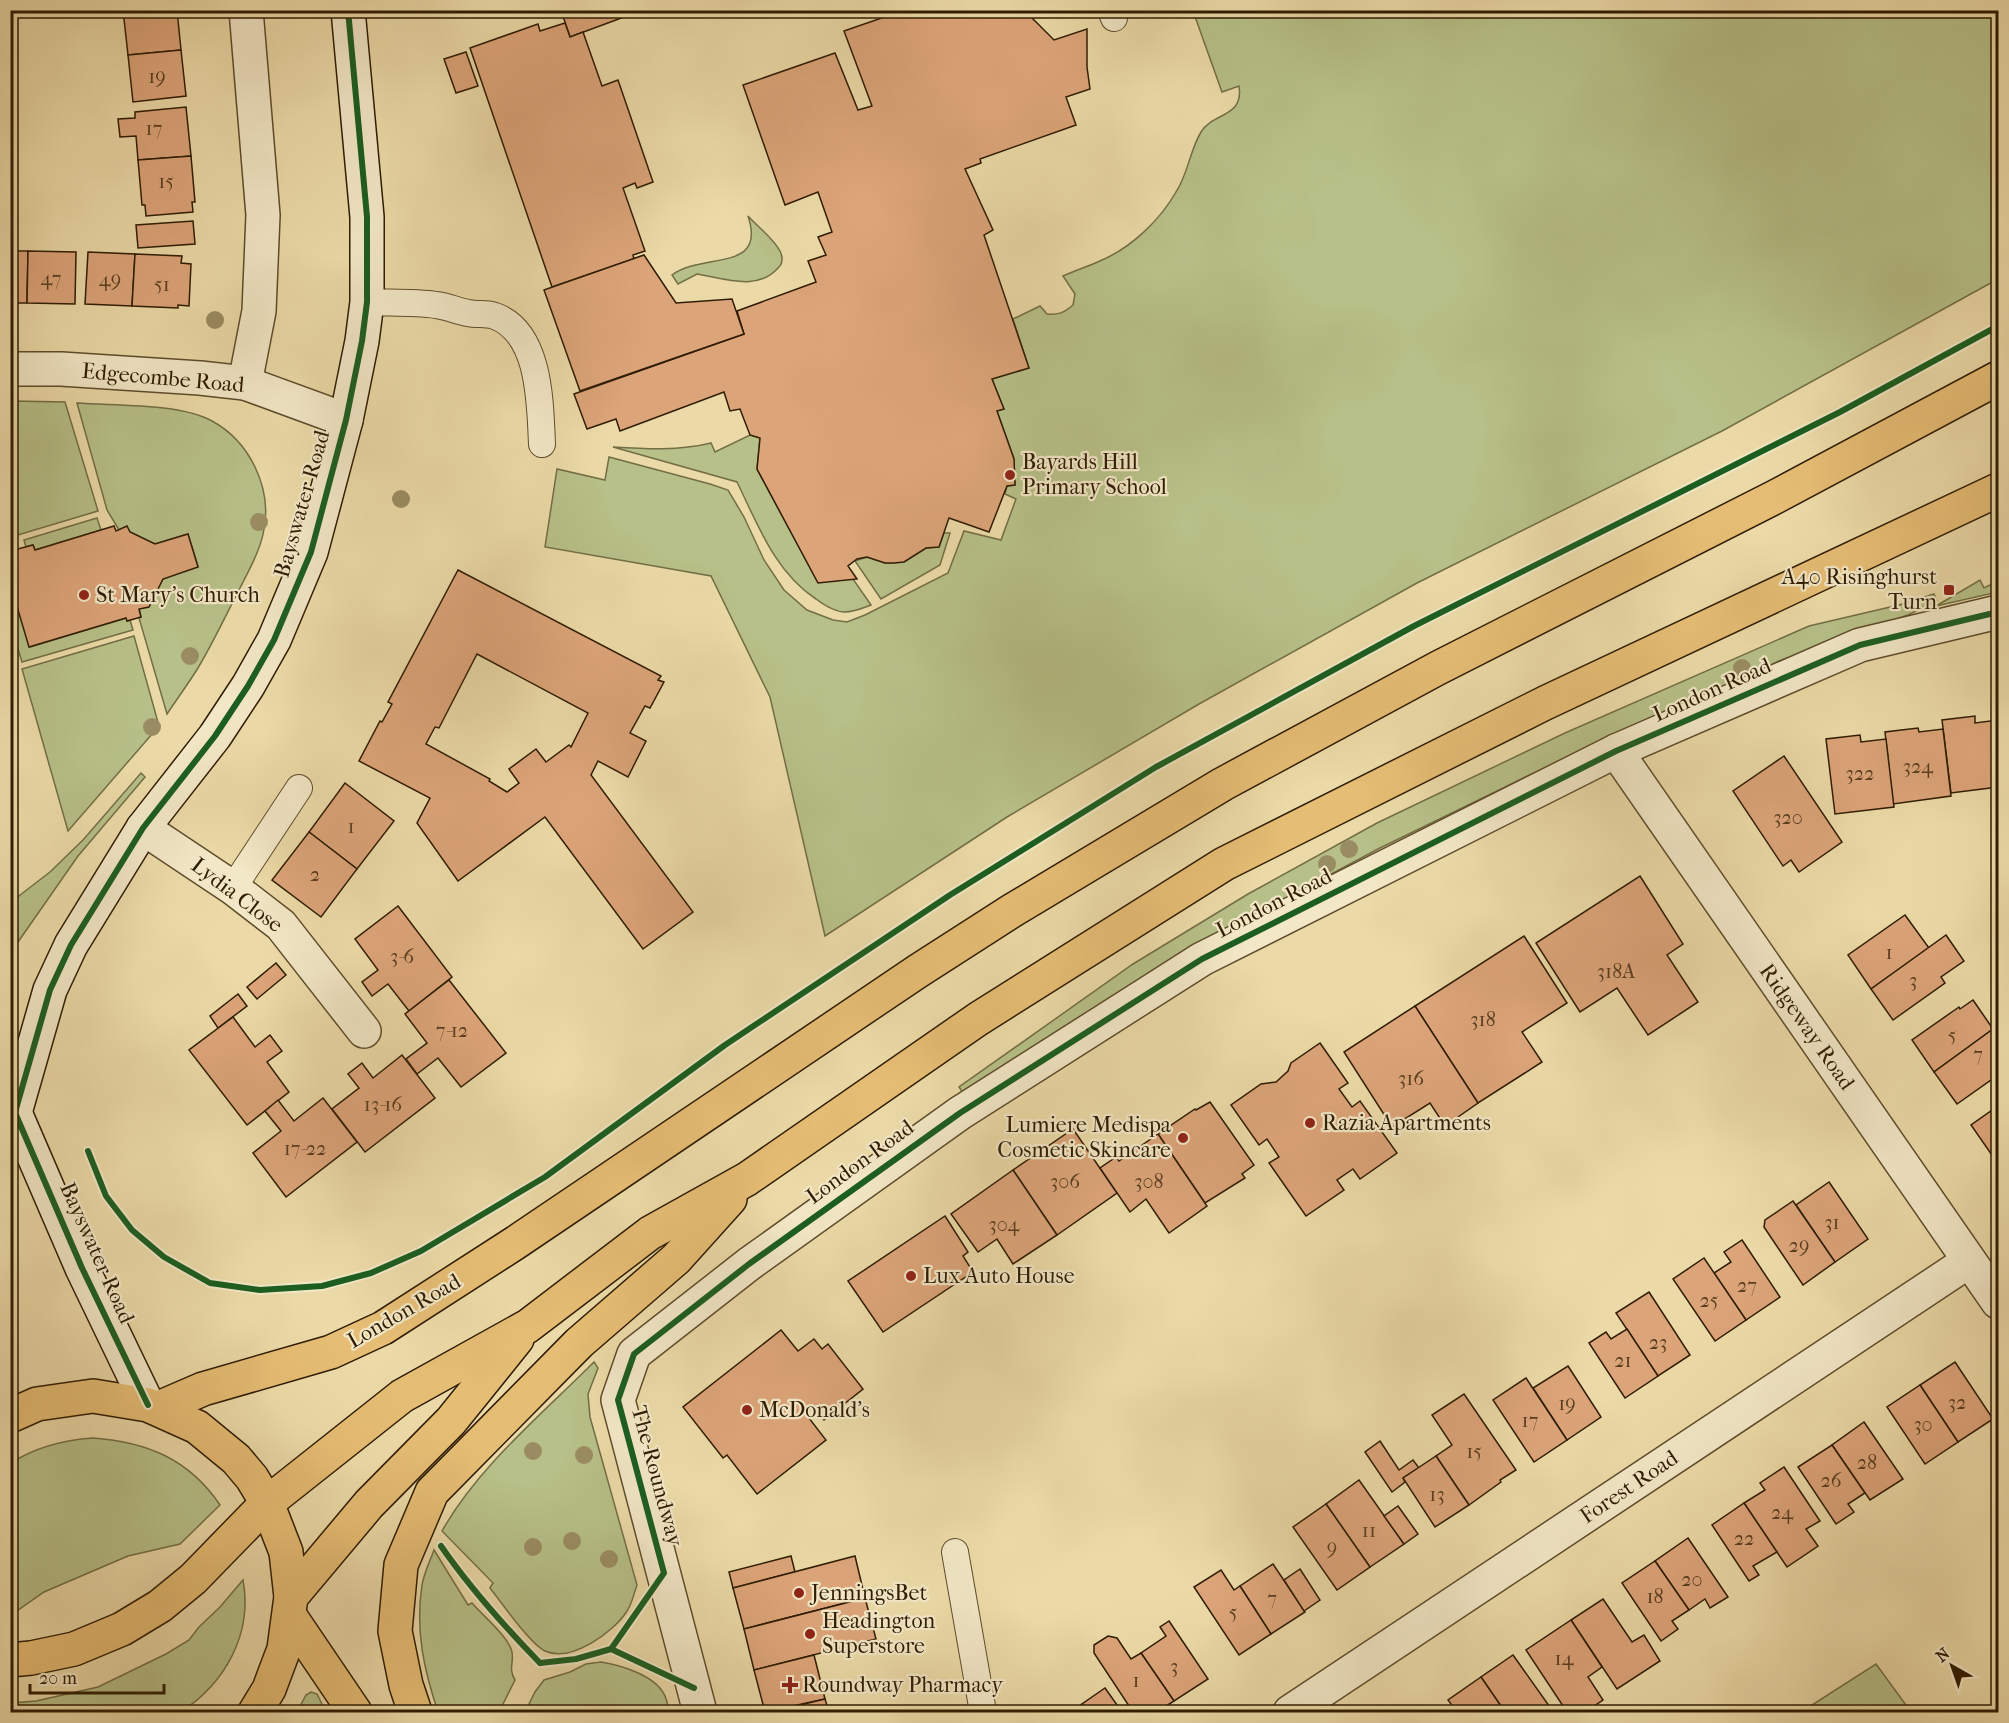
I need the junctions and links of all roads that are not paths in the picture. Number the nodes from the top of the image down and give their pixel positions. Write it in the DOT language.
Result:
graph roads {
  1 [pos="246,10"];
  2 [pos="348,10"];
  3 [pos="367,302"];
  4 [pos="10,369"];
  5 [pos="1998,378"];
  6 [pos="245,383"];
  7 [pos="346,420"];
  8 [pos="542,444"];
  9 [pos="1998,490"];
  10 [pos="1998,612"];
  11 [pos="1616,751"];
  12 [pos="299,788"];
  13 [pos="143,828"];
  14 [pos="233,888"];
  15 [pos="364,1031"];
  16 [pos="21,1051"];
  17 [pos="13,1122"];
  18 [pos="747,1179"];
  19 [pos="1969,1261"];
  20 [pos="1998,1302"];
  21 [pos="528,1326"];
  22 [pos="579,1343"];
  23 [pos="634,1354"];
  24 [pos="153,1406"];
  25 [pos="10,1416"];
  26 [pos="451,1421"];
  27 [pos="267,1503"];
  28 [pos="956,1552"];
  29 [pos="291,1607"];
  30 [pos="10,1660"];
  31 [pos="255,1713"];
  32 [pos="355,1713"];
  33 [pos="415,1713"];
  34 [pos="700,1713"];
  35 [pos="983,1713"];
  36 [pos="1290,1713"];
  1 -- 6 [label="street"];
  2 -- 3 [label="street, Bayswater Road"];
  3 -- 7 [label="street, Bayswater Road"];
  3 -- 8 [label="lane"];
  4 -- 6 [label="street, Edgecombe Road"];
  5 -- 24 [label="highway, London Road"];
  6 -- 7 [label="street, Edgecombe Road"];
  7 -- 13 [label="street, Bayswater Road"];
  9 -- 18 [label="highway"];
  10 -- 11 [label="street, London Road"];
  11 -- 19 [label="street, Ridgeway Road"];
  11 -- 23 [label="street, London Road"];
  12 -- 14 [label="lane"];
  13 -- 14 [label="street, Lydia Close"];
  13 -- 16 [label="street, Bayswater Road"];
  14 -- 15 [label="street, Lydia Close"];
  16 -- 17 [label="street, Bayswater Road"];
  17 -- 24 [label="street, Bayswater Road"];
  18 -- 21 [label="highway"];
  18 -- 22 [label="highway"];
  19 -- 20 [label="street, Ridgeway Road"];
  19 -- 36 [label="street, Forest Road"];
  21 -- 26 [label="highway"];
  21 -- 27 [label="highway"];
  22 -- 26 [label="highway"];
  22 -- 33 [label="highway"];
  23 -- 34 [label="street, The Roundway"];
  24 -- 25 [label="highway"];
  24 -- 27 [label="highway"];
  26 -- 29 [label="highway"];
  27 -- 29 [label="highway"];
  27 -- 30 [label="highway"];
  28 -- 35 [label="lane"];
  29 -- 31 [label="highway"];
  29 -- 32 [label="highway"];
}
